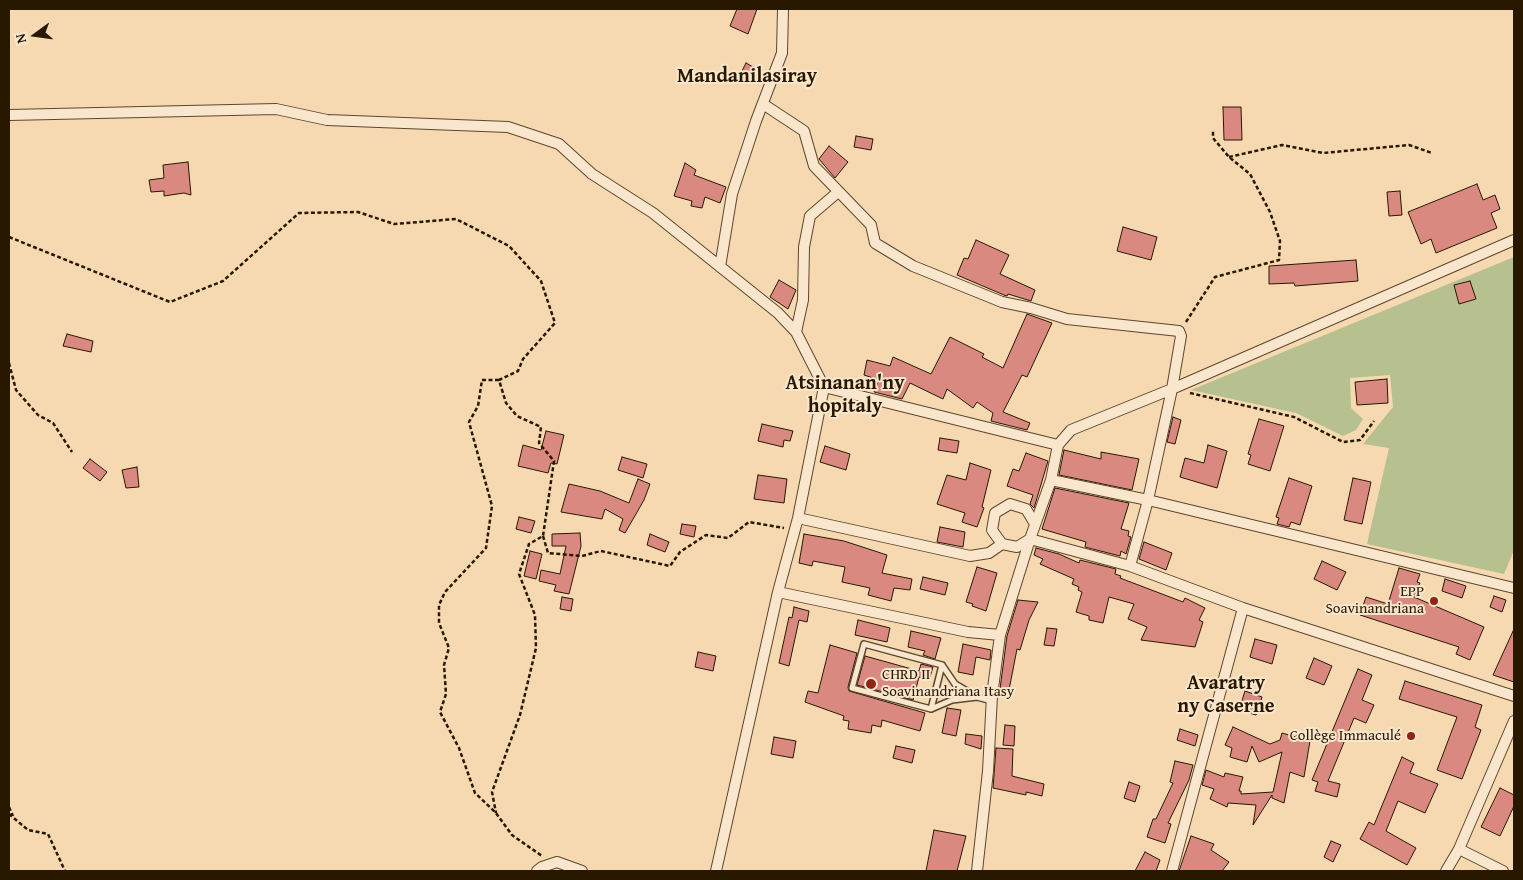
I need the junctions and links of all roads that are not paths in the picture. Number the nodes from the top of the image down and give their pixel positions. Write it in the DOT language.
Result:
graph roads {
  1 [pos="783,9"];
  2 [pos="762,104"];
  3 [pos="9,115"];
  4 [pos="838,192"];
  5 [pos="1514,240"];
  6 [pos="720,267"];
  7 [pos="796,332"];
  8 [pos="824,387"];
  9 [pos="1172,389"];
  10 [pos="1058,445"];
  11 [pos="1051,480"];
  12 [pos="1148,500"];
  13 [pos="798,518"];
  14 [pos="1035,524"];
  15 [pos="1030,539"];
  16 [pos="1002,544"];
  17 [pos="1130,566"];
  18 [pos="1514,588"];
  19 [pos="778,592"];
  20 [pos="1243,608"];
  21 [pos="1000,635"];
  22 [pos="942,665"];
  23 [pos="1514,696"];
  24 [pos="977,697"];
  25 [pos="992,701"];
  26 [pos="931,709"];
  27 [pos="1514,721"];
  28 [pos="1459,849"];
  29 [pos="537,871"];
  30 [pos="582,871"];
  31 [pos="716,871"];
  32 [pos="977,871"];
  33 [pos="1172,871"];
  34 [pos="1446,871"];
  35 [pos="1503,871"];
  1 -- 2 [label="street"];
  2 -- 4 [label="street"];
  2 -- 6 [label="street"];
  3 -- 6 [label="street"];
  4 -- 7 [label="street"];
  4 -- 9 [label="street"];
  5 -- 9 [label="street"];
  6 -- 7 [label="street"];
  7 -- 8 [label="street"];
  8 -- 10 [label="street"];
  8 -- 13 [label="street"];
  9 -- 10 [label="street"];
  9 -- 12 [label="street"];
  10 -- 11 [label="street"];
  11 -- 12 [label="street"];
  11 -- 14 [label="street"];
  12 -- 17 [label="street"];
  12 -- 18 [label="street"];
  13 -- 16 [label="street"];
  13 -- 19 [label="street"];
  14 -- 15 [label="street"];
  14 -- 16 [label="street"];
  15 -- 16 [label="street"];
  15 -- 17 [label="street"];
  15 -- 21 [label="street"];
  17 -- 20 [label="street"];
  19 -- 21 [label="street"];
  19 -- 31 [label="street"];
  20 -- 23 [label="street"];
  20 -- 33 [label="street"];
  21 -- 25 [label="street"];
  22 -- 24 [label="lane"];
  22 -- 26 [label="lane"];
  22 -- 26 [label="lane"];
  24 -- 25 [label="lane"];
  24 -- 26 [label="lane"];
  25 -- 32 [label="street"];
  27 -- 28 [label="street"];
  28 -- 34 [label="street"];
  28 -- 35 [label="street"];
  29 -- 30 [label="street"];
}
